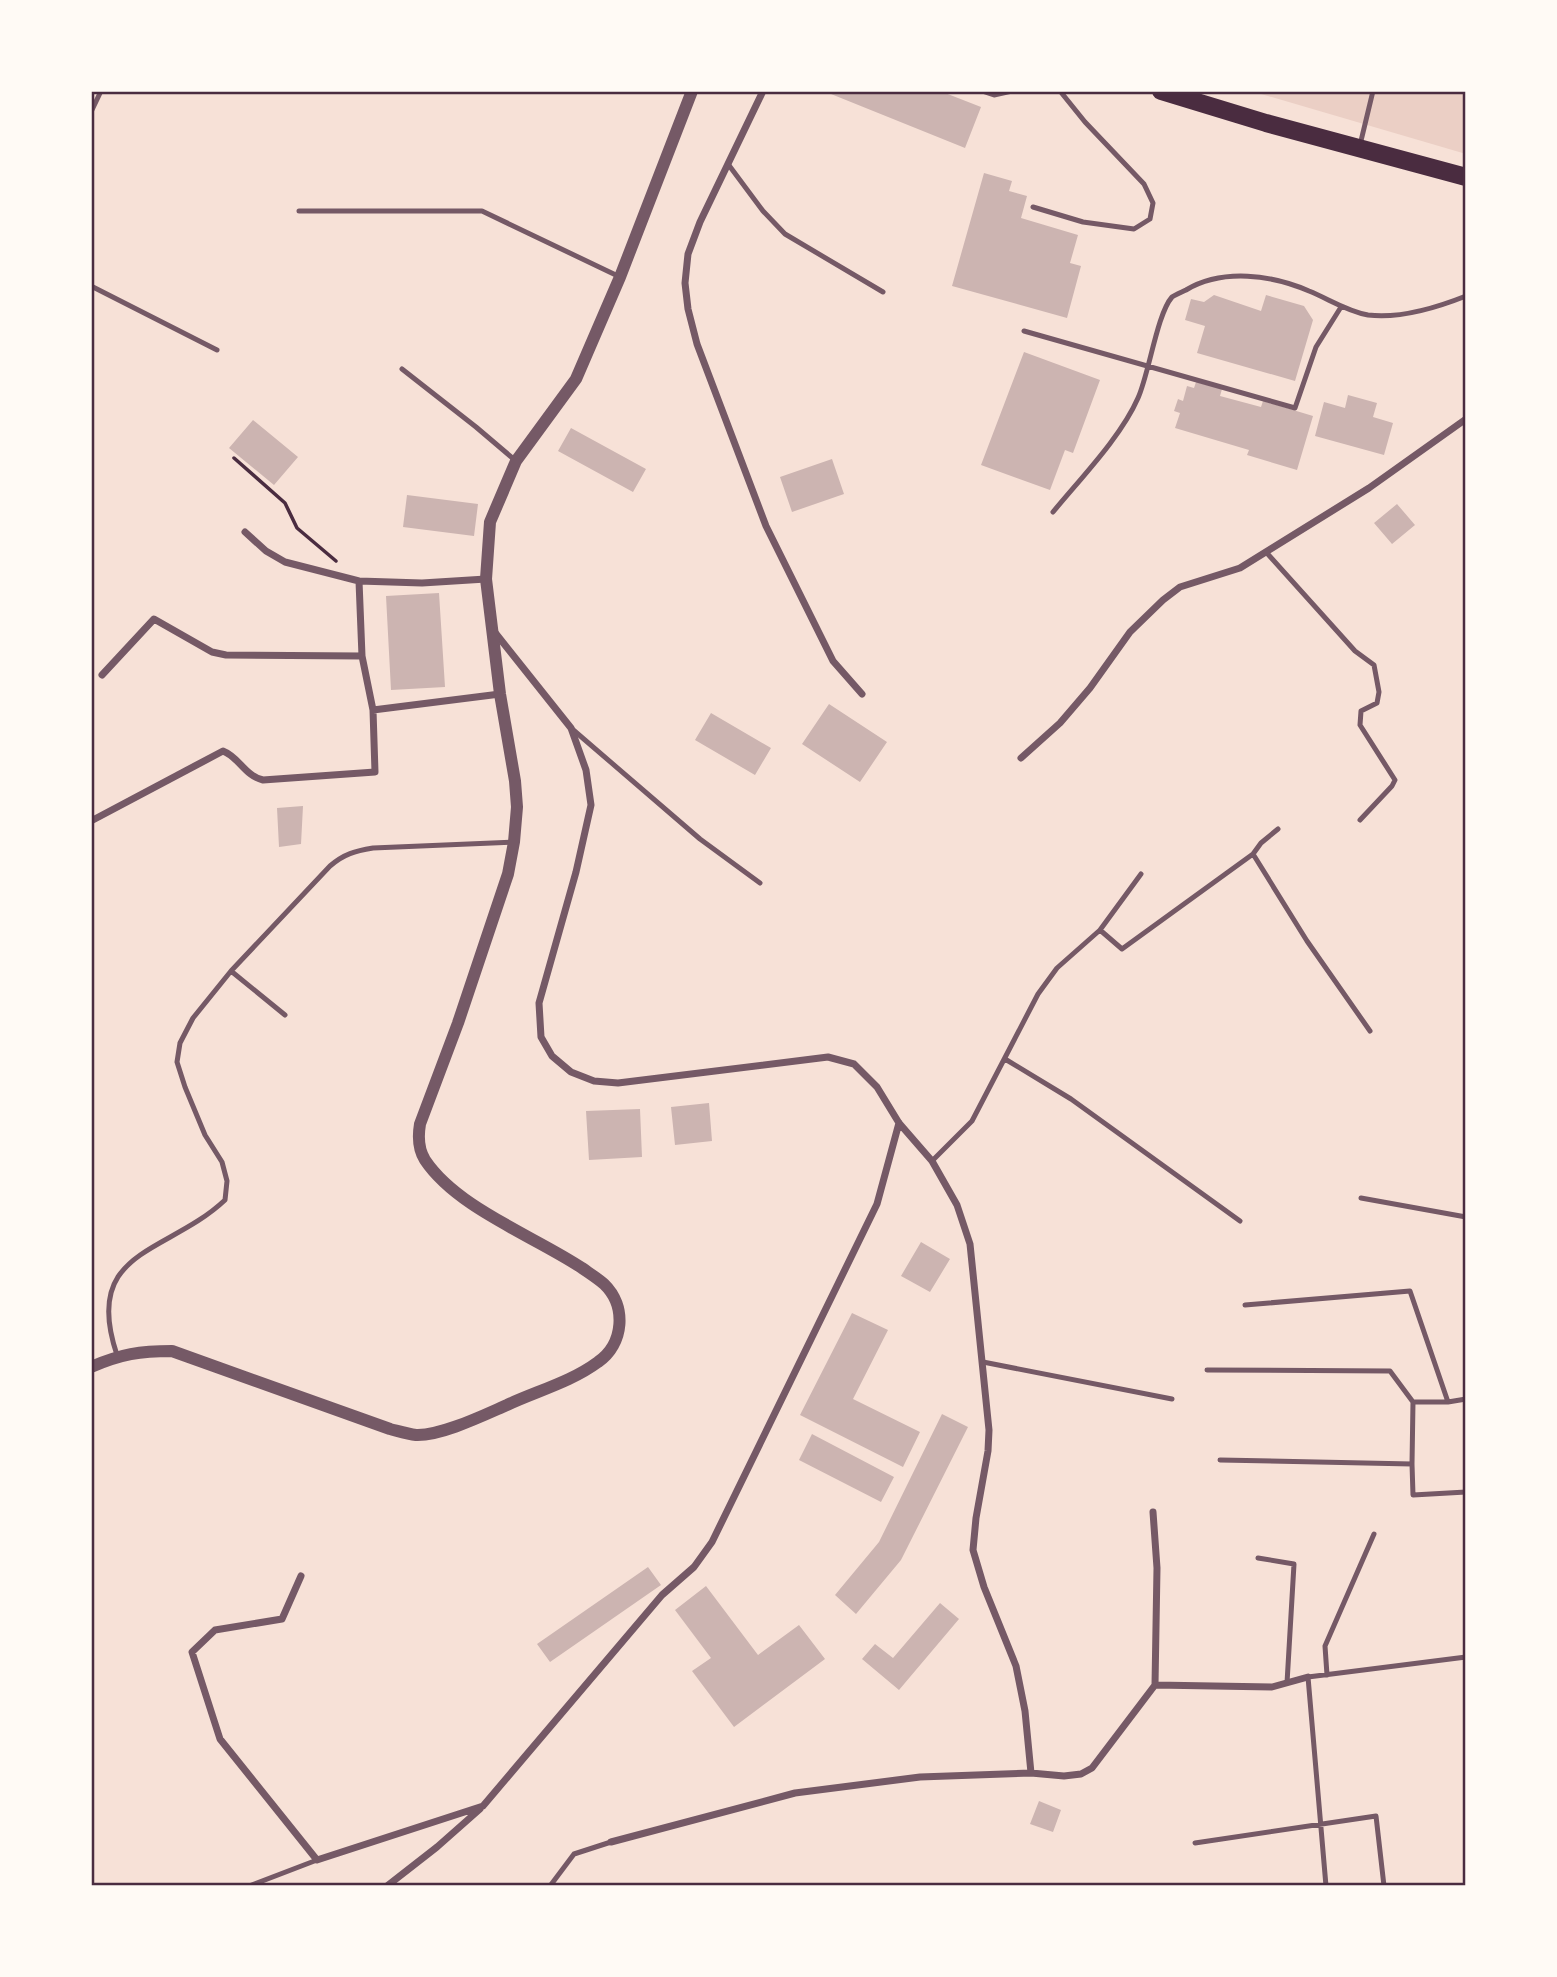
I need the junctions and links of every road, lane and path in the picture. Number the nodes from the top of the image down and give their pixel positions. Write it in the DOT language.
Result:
graph roads {
  1 [pos="101,91"];
  2 [pos="692,91"];
  3 [pos="764,91"];
  4 [pos="982,91"];
  5 [pos="1012,91"];
  6 [pos="1060,91"];
  7 [pos="1161,91"];
  8 [pos="1373,91"];
  9 [pos="91,112"];
  10 [pos="1359,148"];
  11 [pos="728,164"];
  12 [pos="1466,177"];
  13 [pos="1033,207"];
  14 [pos="299,211"];
  15 [pos="620,277"];
  16 [pos="91,286"];
  17 [pos="883,292"];
  18 [pos="1466,296"];
  19 [pos="1341,307"];
  20 [pos="1024,331"];
  21 [pos="217,350"];
  22 [pos="1149,365"];
  23 [pos="402,369"];
  24 [pos="1466,419"];
  25 [pos="234,458"];
  26 [pos="516,461"];
  27 [pos="1053,512"];
  28 [pos="245,532"];
  29 [pos="1266,552"];
  30 [pos="486,579"];
  31 [pos="359,581"];
  32 [pos="493,630"];
  33 [pos="362,656"];
  34 [pos="103,675"];
  35 [pos="500,694"];
  36 [pos="862,694"];
  37 [pos="373,710"];
  38 [pos="571,728"];
  39 [pos="1021,758"];
  40 [pos="1360,820"];
  41 [pos="91,821"];
  42 [pos="1278,829"];
  43 [pos="514,842"];
  44 [pos="1253,854"];
  45 [pos="1141,874"];
  46 [pos="761,883"];
  47 [pos="1100,930"];
  48 [pos="231,971"];
  49 [pos="285,1015"];
  50 [pos="1370,1031"];
  51 [pos="1005,1059"];
  52 [pos="899,1123"];
  53 [pos="932,1161"];
  54 [pos="1361,1198"];
  55 [pos="1466,1217"];
  56 [pos="1240,1221"];
  57 [pos="1245,1305"];
  58 [pos="117,1356"];
  59 [pos="983,1362"];
  60 [pos="91,1367"];
  61 [pos="1207,1370"];
  62 [pos="1172,1399"];
  63 [pos="1466,1399"];
  64 [pos="1413,1402"];
  65 [pos="1448,1402"];
  66 [pos="1220,1460"];
  67 [pos="1412,1464"];
  68 [pos="1466,1492"];
  69 [pos="1153,1512"];
  70 [pos="1374,1534"];
  71 [pos="1258,1558"];
  72 [pos="301,1576"];
  73 [pos="1466,1657"];
  74 [pos="1327,1675"];
  75 [pos="1308,1677"];
  76 [pos="1287,1683"];
  77 [pos="1155,1685"];
  78 [pos="1031,1773"];
  79 [pos="483,1806"];
  80 [pos="1319,1824"];
  81 [pos="611,1842"];
  82 [pos="1195,1843"];
  83 [pos="317,1860"];
  84 [pos="249,1886"];
  85 [pos="387,1886"];
  86 [pos="551,1886"];
  87 [pos="1326,1886"];
  88 [pos="1384,1886"];
  1 -- 9 [label="lane"];
  2 -- 15 [label="street"];
  3 -- 11 [label="street"];
  4 -- 5 [label="lane"];
  6 -- 13 [label="lane"];
  7 -- 10 [label="main road"];
  8 -- 10 [label="lane"];
  10 -- 12 [label="main road"];
  11 -- 17 [label="lane"];
  11 -- 36 [label="street"];
  14 -- 15 [label="lane"];
  15 -- 26 [label="street"];
  16 -- 21 [label="lane"];
  18 -- 19 [label="lane"];
  19 -- 22 [label="lane"];
  19 -- 22 [label="lane"];
  20 -- 22 [label="lane"];
  22 -- 27 [label="lane"];
  23 -- 26 [label="lane"];
  24 -- 29 [label="street"];
  25 -- 31 [label="path"];
  26 -- 30 [label="street"];
  28 -- 31 [label="street"];
  29 -- 39 [label="street"];
  29 -- 40 [label="lane"];
  30 -- 31 [label="street"];
  30 -- 32 [label="street"];
  31 -- 33 [label="street"];
  32 -- 35 [label="street"];
  32 -- 38 [label="street"];
  33 -- 34 [label="street"];
  33 -- 37 [label="street"];
  35 -- 37 [label="street"];
  35 -- 43 [label="street"];
  37 -- 41 [label="street"];
  38 -- 46 [label="lane"];
  38 -- 52 [label="street"];
  42 -- 44 [label="lane"];
  43 -- 48 [label="lane"];
  43 -- 58 [label="street"];
  44 -- 47 [label="lane"];
  44 -- 50 [label="lane"];
  45 -- 47 [label="lane"];
  47 -- 51 [label="lane"];
  48 -- 49 [label="lane"];
  48 -- 58 [label="lane"];
  51 -- 53 [label="lane"];
  51 -- 56 [label="lane"];
  52 -- 53 [label="street"];
  52 -- 79 [label="street"];
  53 -- 59 [label="street"];
  54 -- 55 [label="lane"];
  57 -- 65 [label="lane"];
  58 -- 60 [label="street"];
  59 -- 62 [label="lane"];
  59 -- 78 [label="street"];
  61 -- 64 [label="lane"];
  63 -- 65 [label="lane"];
  64 -- 65 [label="lane"];
  64 -- 67 [label="lane"];
  66 -- 67 [label="lane"];
  67 -- 68 [label="lane"];
  69 -- 77 [label="street"];
  70 -- 74 [label="lane"];
  71 -- 76 [label="lane"];
  72 -- 83 [label="street"];
  73 -- 74 [label="lane"];
  74 -- 75 [label="lane"];
  75 -- 76 [label="street"];
  75 -- 80 [label="lane"];
  76 -- 77 [label="street"];
  77 -- 78 [label="street"];
  78 -- 81 [label="street"];
  79 -- 83 [label="street"];
  79 -- 85 [label="street"];
  80 -- 82 [label="lane"];
  80 -- 87 [label="lane"];
  80 -- 88 [label="lane"];
  81 -- 86 [label="lane"];
  83 -- 84 [label="lane"];
}
